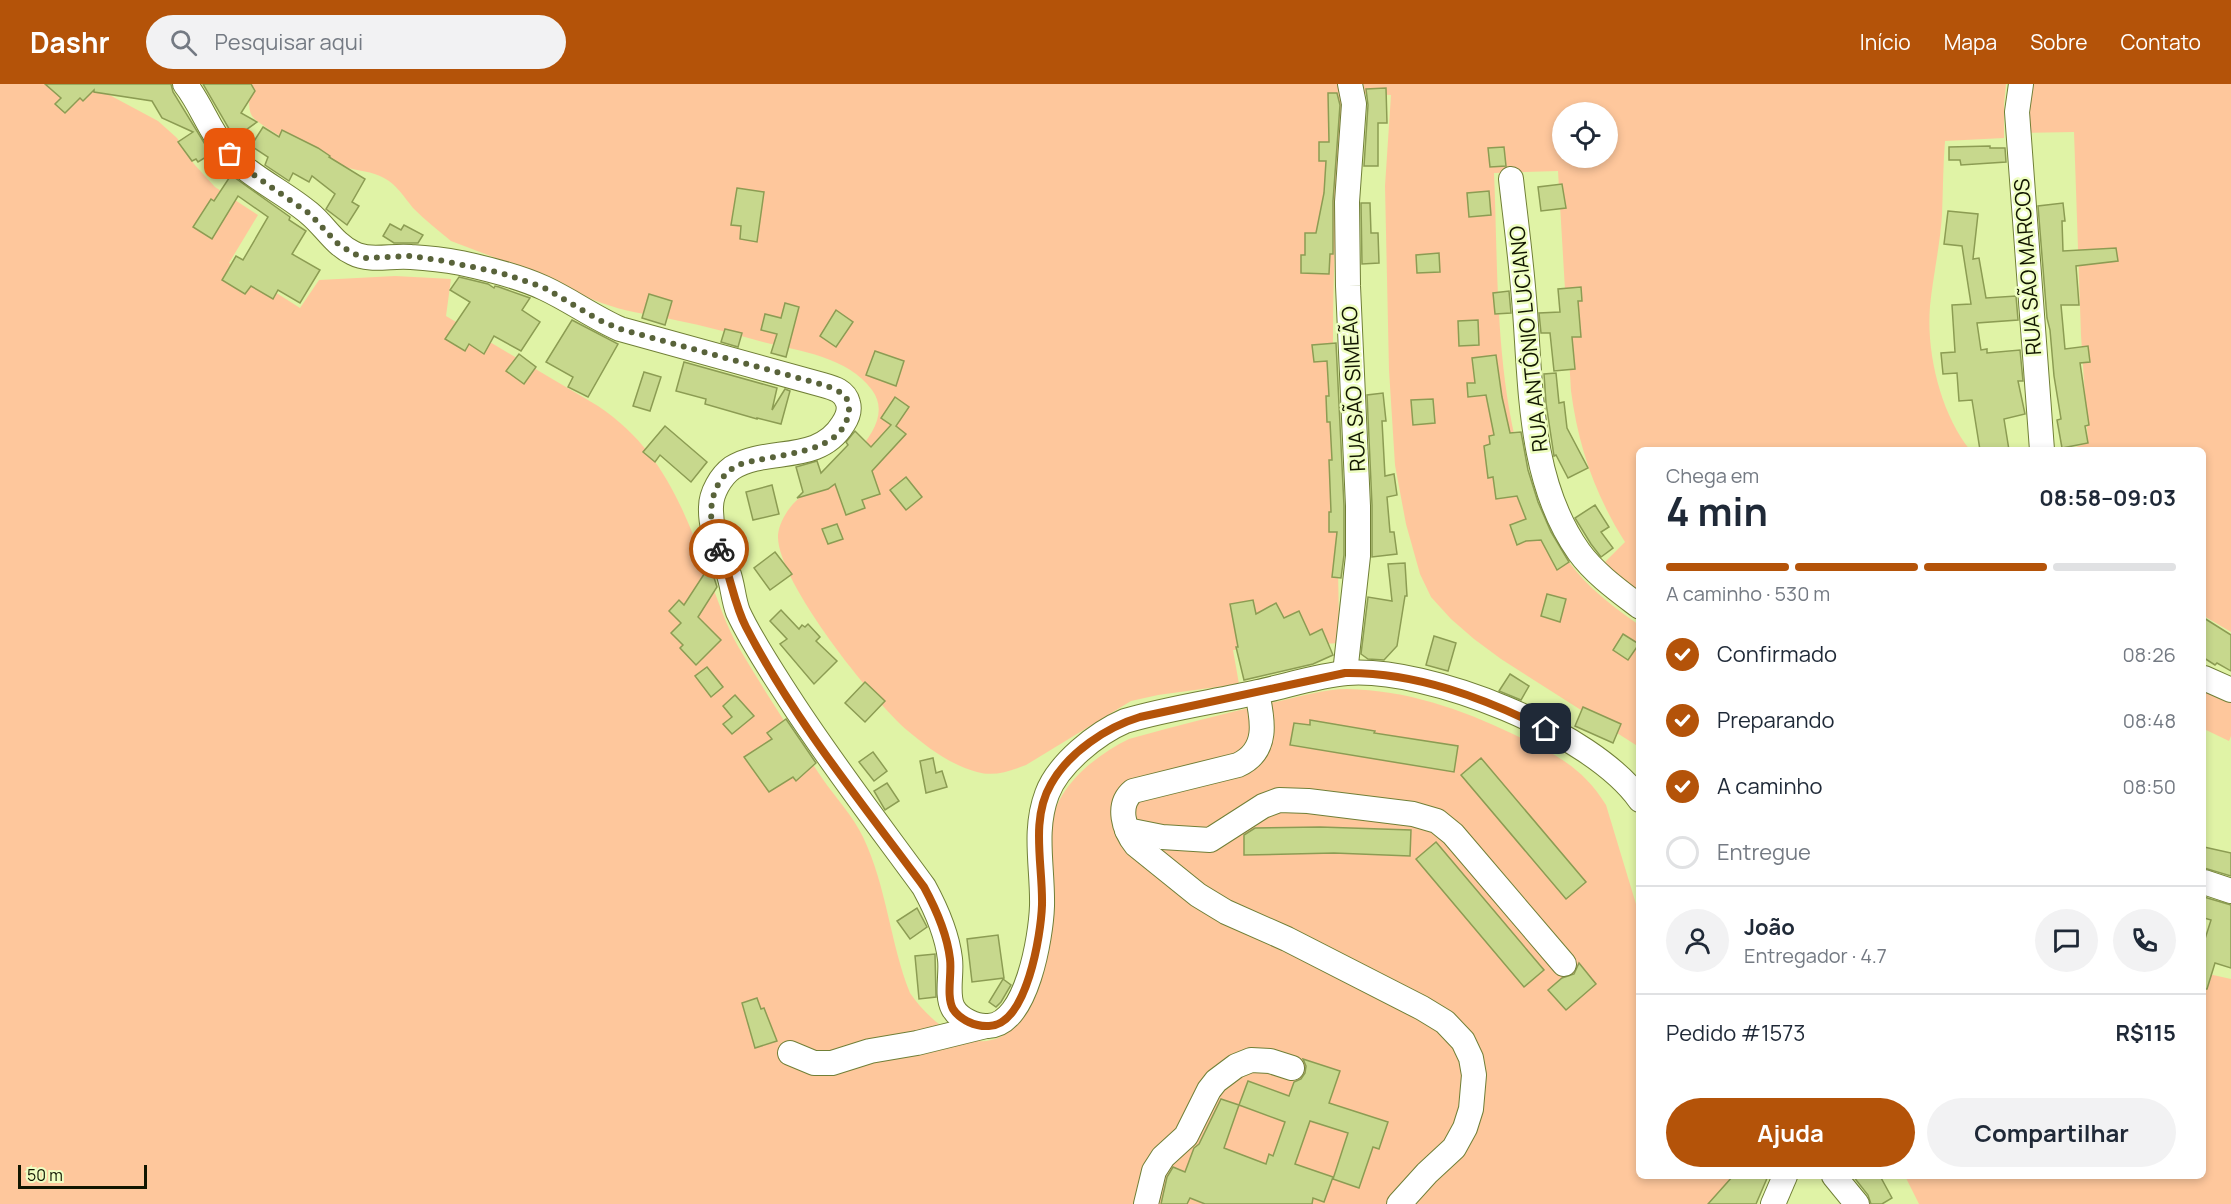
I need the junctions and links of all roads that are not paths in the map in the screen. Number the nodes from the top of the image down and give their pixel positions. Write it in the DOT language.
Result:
graph roads {
  1 [pos="185,84"];
  2 [pos="2021,84"];
  3 [pos="1352,94"];
  4 [pos="1511,180"];
  5 [pos="2042,447"];
  6 [pos="1636,604"];
  7 [pos="1345,673"];
  8 [pos="2206,679"];
  9 [pos="2231,690"];
  10 [pos="1257,693"];
  11 [pos="1636,795"];
  12 [pos="1127,830"];
  13 [pos="2206,883"];
  14 [pos="2231,891"];
  15 [pos="1564,964"];
  16 [pos="986,1026"];
  17 [pos="790,1053"];
  18 [pos="1292,1068"];
  19 [pos="1836,1179"];
  20 [pos="1146,1204"];
  21 [pos="1400,1204"];
  22 [pos="1857,1204"];
  1 -- 16 [label="street"];
  2 -- 5 [label="street, RUA SÃO MARCOS"];
  3 -- 7 [label="street, RUA SÃO SIMEÃO"];
  4 -- 6 [label="street, RUA ANTÔNIO LUCIANO"];
  7 -- 10 [label="street"];
  7 -- 11 [label="street"];
  8 -- 9 [label="street"];
  10 -- 12 [label="street"];
  10 -- 16 [label="street"];
  12 -- 15 [label="street"];
  12 -- 21 [label="street"];
  13 -- 14 [label="street"];
  16 -- 17 [label="street"];
  18 -- 20 [label="street"];
  19 -- 22 [label="street"];
}
